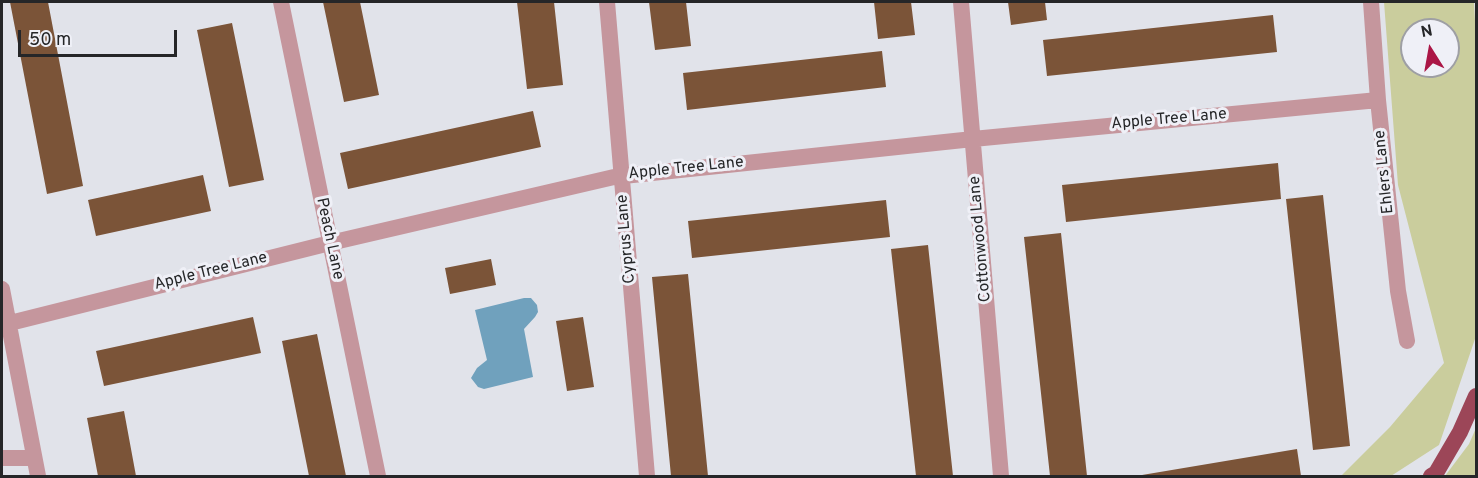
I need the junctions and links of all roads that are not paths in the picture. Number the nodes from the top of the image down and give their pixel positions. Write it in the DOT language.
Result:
graph roads {
  1 [pos="281,2"];
  2 [pos="607,2"];
  3 [pos="961,2"];
  4 [pos="1371,2"];
  5 [pos="1378,100"];
  6 [pos="973,139"];
  7 [pos="622,176"];
  8 [pos="330,243"];
  9 [pos="2,289"];
  10 [pos="5,324"];
  11 [pos="1407,342"];
  12 [pos="1476,396"];
  13 [pos="2,458"];
  14 [pos="34,458"];
  15 [pos="38,477"];
  16 [pos="378,477"];
  17 [pos="647,477"];
  18 [pos="1000,477"];
  19 [pos="1431,477"];
  1 -- 8 [label="street, Peach Lane"];
  2 -- 7 [label="street, Cyprus Lane"];
  3 -- 6 [label="street, Cottonwood Lane"];
  4 -- 5 [label="street, Ehlers Lane"];
  5 -- 6 [label="street, Apple Tree Lane"];
  5 -- 11 [label="street, Ehlers Lane"];
  6 -- 7 [label="street, Apple Tree Lane"];
  6 -- 18 [label="street, Cottonwood Lane"];
  7 -- 8 [label="street, Apple Tree Lane"];
  7 -- 17 [label="street, Cyprus Lane"];
  8 -- 10 [label="street, Apple Tree Lane"];
  8 -- 16 [label="street, Peach Lane"];
  9 -- 10 [label="street"];
  10 -- 14 [label="street"];
  12 -- 19 [label="highway"];
  13 -- 14 [label="street"];
  14 -- 15 [label="street"];
}
